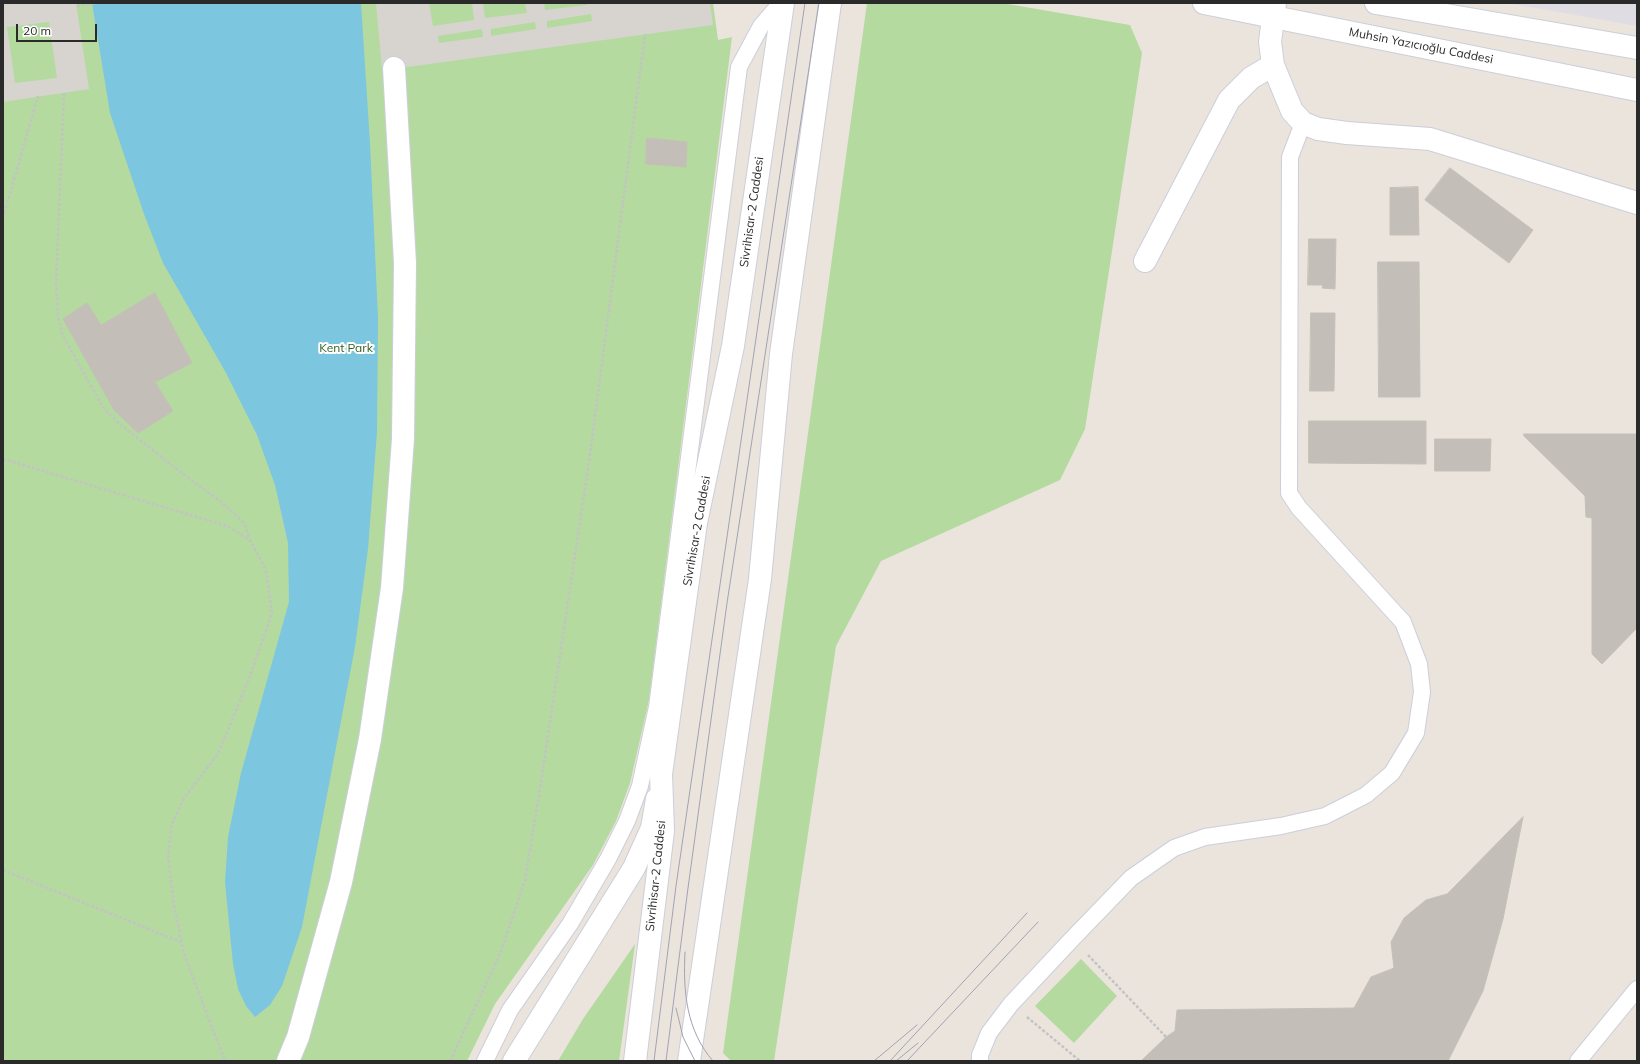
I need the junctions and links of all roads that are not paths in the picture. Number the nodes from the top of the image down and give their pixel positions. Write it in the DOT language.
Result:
graph roads {
  1 [pos="782,3"];
  2 [pos="830,3"];
  3 [pos="1204,3"];
  4 [pos="1376,3"];
  5 [pos="1274,10"];
  6 [pos="1637,48"];
  7 [pos="1273,65"];
  8 [pos="394,68"];
  9 [pos="1637,90"];
  10 [pos="1303,123"];
  11 [pos="1637,203"];
  12 [pos="1145,261"];
  13 [pos="661,774"];
  14 [pos="1637,989"];
  15 [pos="978,1059"];
  16 [pos="288,1061"];
  17 [pos="485,1061"];
  18 [pos="514,1061"];
  19 [pos="634,1061"];
  20 [pos="689,1061"];
  21 [pos="1578,1061"];
  1 -- 13 [label="street, Sivrihisar-2 Caddesi"];
  1 -- 17 [label="lane"];
  2 -- 20 [label="street"];
  3 -- 5 [label="street, Muhsin Yazıcıoğlu Caddesi"];
  4 -- 6 [label="street"];
  5 -- 7 [label="street"];
  5 -- 9 [label="street, Muhsin Yazıcıoğlu Caddesi"];
  7 -- 10 [label="street"];
  7 -- 12 [label="street"];
  8 -- 16 [label="street"];
  10 -- 11 [label="street"];
  10 -- 15 [label="lane"];
  13 -- 18 [label="street"];
  13 -- 19 [label="street, Sivrihisar-2 Caddesi"];
  14 -- 21 [label="lane"];
}
